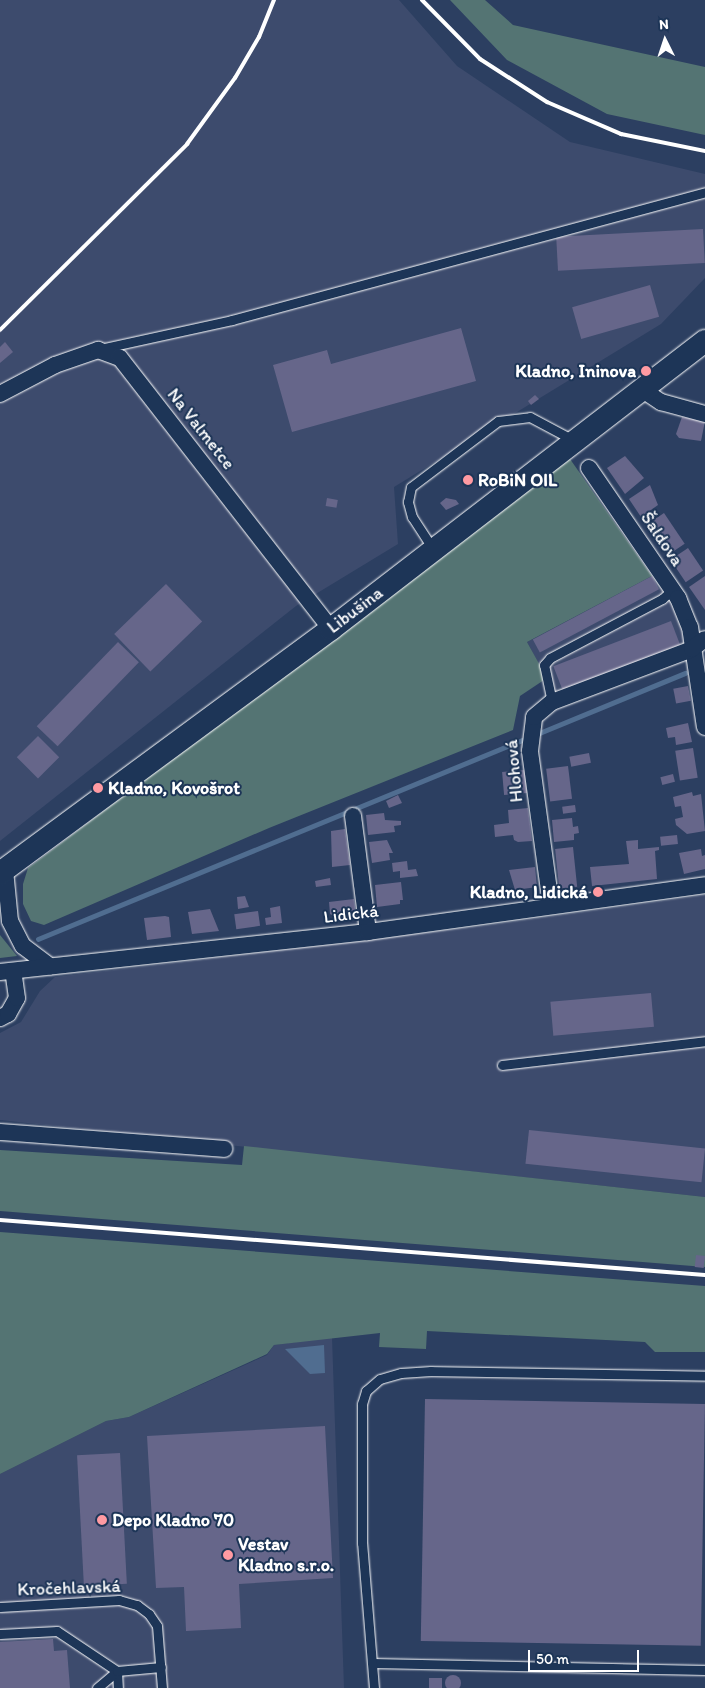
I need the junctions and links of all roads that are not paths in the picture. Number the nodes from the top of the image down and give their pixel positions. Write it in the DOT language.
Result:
graph roads {
  1 [pos="705,192"];
  2 [pos="705,341"];
  3 [pos="98,350"];
  4 [pos="643,390"];
  5 [pos="0,394"];
  6 [pos="705,414"];
  7 [pos="573,440"];
  8 [pos="590,468"];
  9 [pos="434,550"];
  10 [pos="672,590"];
  11 [pos="331,629"];
  12 [pos="698,644"];
  13 [pos="552,702"];
  14 [pos="705,728"];
  15 [pos="353,816"];
  16 [pos="2,871"];
  17 [pos="705,885"];
  18 [pos="551,905"];
  19 [pos="368,932"];
  20 [pos="50,966"];
  21 [pos="7,972"];
  22 [pos="0,1018"];
  23 [pos="705,1041"];
  24 [pos="502,1065"];
  25 [pos="0,1132"];
  26 [pos="224,1149"];
  27 [pos="705,1376"];
  28 [pos="0,1606"];
  29 [pos="0,1634"];
  30 [pos="373,1663"];
  31 [pos="161,1668"];
  32 [pos="705,1670"];
  33 [pos="117,1671"];
  34 [pos="96,1688"];
  35 [pos="118,1688"];
  36 [pos="162,1688"];
  37 [pos="374,1688"];
  1 -- 3 [label="lane"];
  2 -- 4 [label="main road, Libušina"];
  3 -- 5 [label="street"];
  3 -- 11 [label="street, Na Valmetce"];
  4 -- 6 [label="street"];
  4 -- 7 [label="main road, Libušina"];
  7 -- 9 [label="main road, Libušina"];
  7 -- 9 [label="lane"];
  8 -- 10 [label="street, Šaldova"];
  9 -- 11 [label="main road, Libušina"];
  10 -- 12 [label="street, Šaldova"];
  10 -- 13 [label="lane"];
  11 -- 16 [label="main road, Libušina"];
  12 -- 13 [label="street, Hlohová"];
  12 -- 14 [label="street, Šaldova"];
  13 -- 18 [label="street, Hlohová"];
  15 -- 19 [label="street"];
  16 -- 20 [label="street"];
  17 -- 18 [label="street, Lidická"];
  18 -- 19 [label="street, Lidická"];
  19 -- 20 [label="street, Lidická"];
  20 -- 21 [label="street, Lidická"];
  21 -- 22 [label="street"];
  23 -- 24 [label="lane"];
  25 -- 26 [label="street"];
  27 -- 30 [label="lane"];
  28 -- 31 [label="lane, Kročehlavská"];
  29 -- 33 [label="lane"];
  30 -- 32 [label="lane"];
  30 -- 37 [label="lane"];
  31 -- 33 [label="lane"];
  31 -- 36 [label="lane, Kročehlavská"];
  33 -- 34 [label="lane"];
  33 -- 35 [label="lane"];
}
